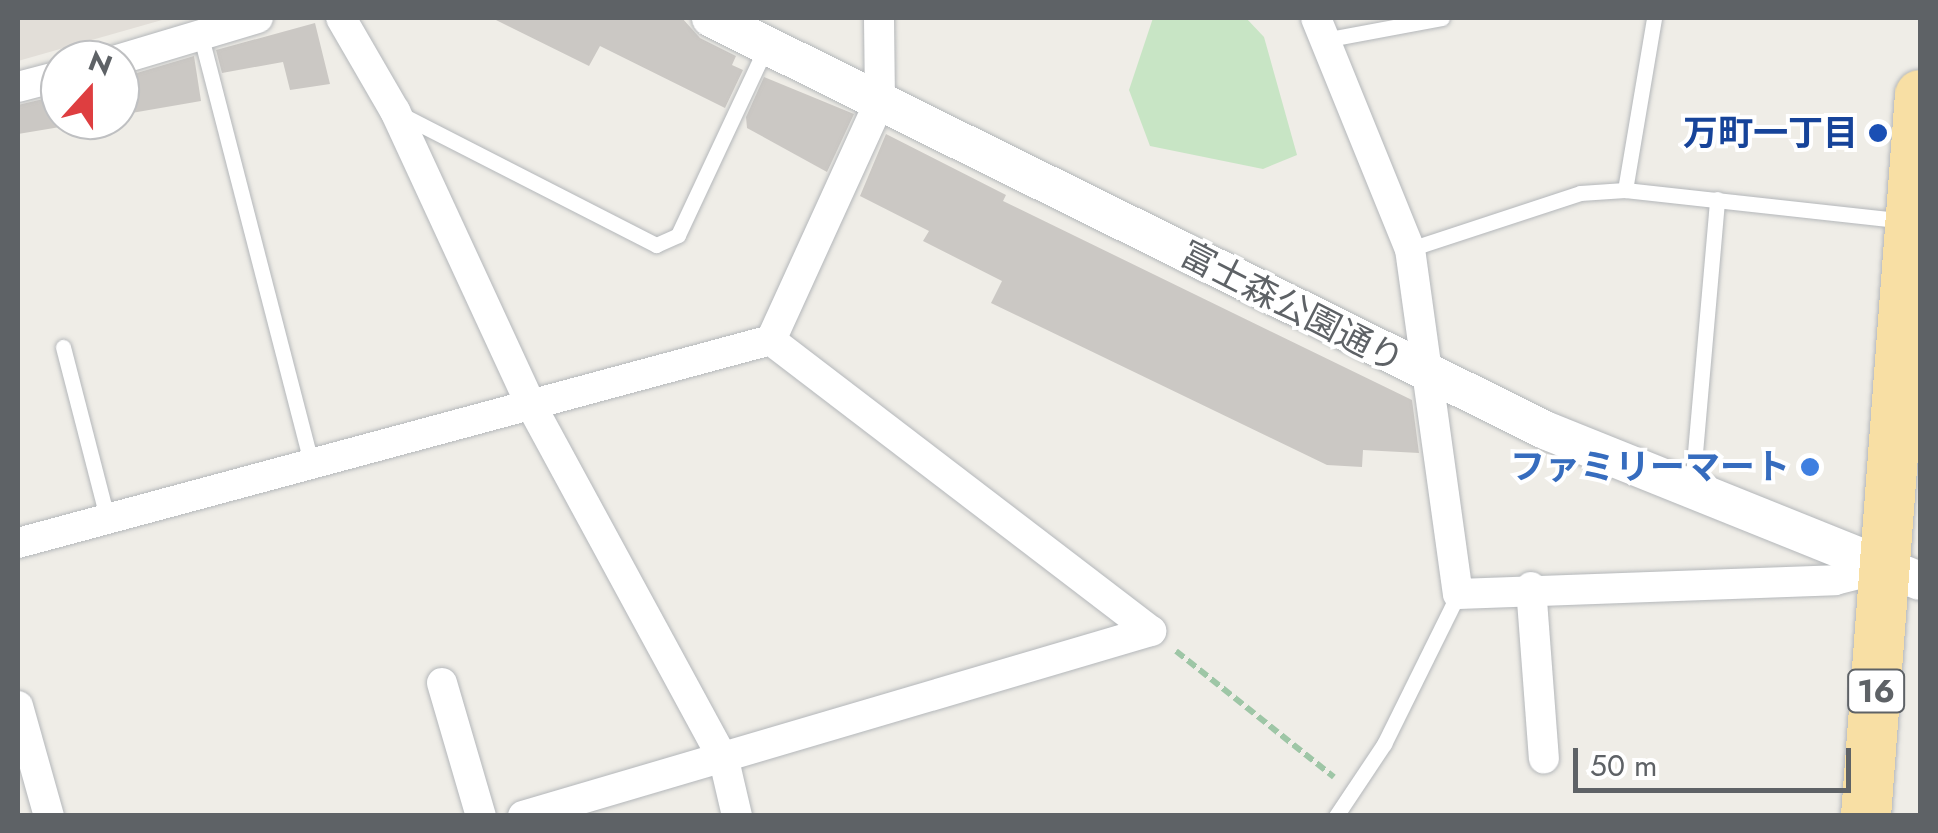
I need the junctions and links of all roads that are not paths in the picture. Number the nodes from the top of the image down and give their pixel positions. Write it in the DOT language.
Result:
graph roads {
  1 [pos="258,18"];
  2 [pos="341,18"];
  3 [pos="711,18"];
  4 [pos="879,18"];
  5 [pos="1442,18"];
  6 [pos="1654,18"];
  7 [pos="1320,29"];
  8 [pos="201,37"];
  9 [pos="767,45"];
  10 [pos="140,54"];
  11 [pos="1920,94"];
  12 [pos="880,101"];
  13 [pos="394,111"];
  14 [pos="1624,190"];
  15 [pos="1717,199"];
  16 [pos="1910,221"];
  17 [pos="1410,249"];
  18 [pos="771,340"];
  19 [pos="62,347"];
  20 [pos="1910,358"];
  21 [pos="1430,376"];
  22 [pos="532,405"];
  23 [pos="311,463"];
  24 [pos="1691,491"];
  25 [pos="108,521"];
  26 [pos="18,543"];
  27 [pos="1903,574"];
  28 [pos="1531,587"];
  29 [pos="1458,594"];
  30 [pos="442,683"];
  31 [pos="18,706"];
  32 [pos="1544,759"];
  33 [pos="724,760"];
  34 [pos="48,816"];
  35 [pos="481,816"];
  36 [pos="523,816"];
  37 [pos="737,816"];
  38 [pos="1336,816"];
  39 [pos="1866,816"];
  1 -- 8 [label="street"];
  2 -- 13 [label="street"];
  3 -- 9 [label="street, 富士森公園通り"];
  4 -- 12 [label="street"];
  5 -- 7 [label="lane"];
  6 -- 14 [label="lane"];
  7 -- 17 [label="street"];
  8 -- 10 [label="street"];
  8 -- 23 [label="lane"];
  9 -- 12 [label="street, 富士森公園通り"];
  9 -- 13 [label="lane"];
  11 -- 16 [label="highway, 16"];
  12 -- 18 [label="street"];
  12 -- 21 [label="street, 富士森公園通り"];
  13 -- 22 [label="street"];
  14 -- 15 [label="lane"];
  14 -- 17 [label="lane"];
  15 -- 16 [label="lane"];
  15 -- 24 [label="lane"];
  16 -- 20 [label="highway, 16"];
  17 -- 21 [label="street"];
  18 -- 22 [label="street"];
  18 -- 33 [label="street"];
  19 -- 25 [label="lane"];
  20 -- 27 [label="highway, 16"];
  21 -- 24 [label="street, 富士森公園通り"];
  21 -- 29 [label="street"];
  22 -- 23 [label="street"];
  22 -- 33 [label="street"];
  23 -- 25 [label="street"];
  24 -- 27 [label="street, 富士森公園通り"];
  25 -- 26 [label="street"];
  27 -- 28 [label="street"];
  27 -- 39 [label="highway, 16"];
  28 -- 29 [label="street"];
  28 -- 32 [label="street"];
  29 -- 38 [label="lane"];
  30 -- 35 [label="street"];
  31 -- 34 [label="street"];
  33 -- 36 [label="street"];
  33 -- 37 [label="street"];
}
